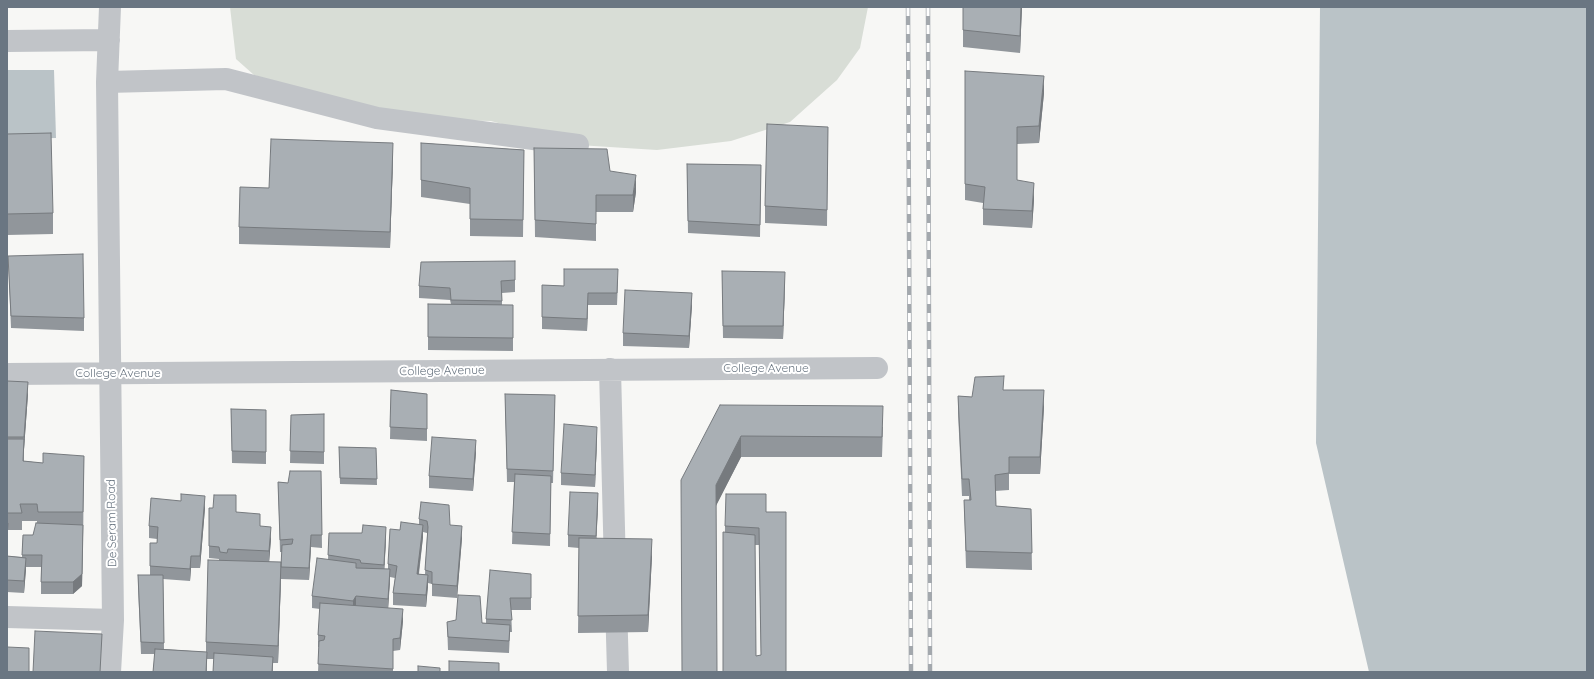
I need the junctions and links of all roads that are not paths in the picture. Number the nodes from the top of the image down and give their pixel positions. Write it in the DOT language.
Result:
graph roads {
  1 [pos="110,7"];
  2 [pos="109,40"];
  3 [pos="7,42"];
  4 [pos="107,82"];
  5 [pos="578,145"];
  6 [pos="877,368"];
  7 [pos="610,369"];
  8 [pos="7,374"];
  9 [pos="111,374"];
  10 [pos="7,617"];
  11 [pos="113,620"];
  12 [pos="110,672"];
  13 [pos="618,672"];
  1 -- 2 [label="street, De Seram Road"];
  2 -- 3 [label="street"];
  2 -- 4 [label="street, De Seram Road"];
  4 -- 5 [label="street"];
  4 -- 9 [label="street, De Seram Road"];
  6 -- 7 [label="street, College Avenue"];
  7 -- 9 [label="street, College Avenue"];
  7 -- 13 [label="street"];
  8 -- 9 [label="street, College Avenue"];
  9 -- 11 [label="street, De Seram Road"];
  10 -- 11 [label="street"];
  11 -- 12 [label="street, De Seram Road"];
}
